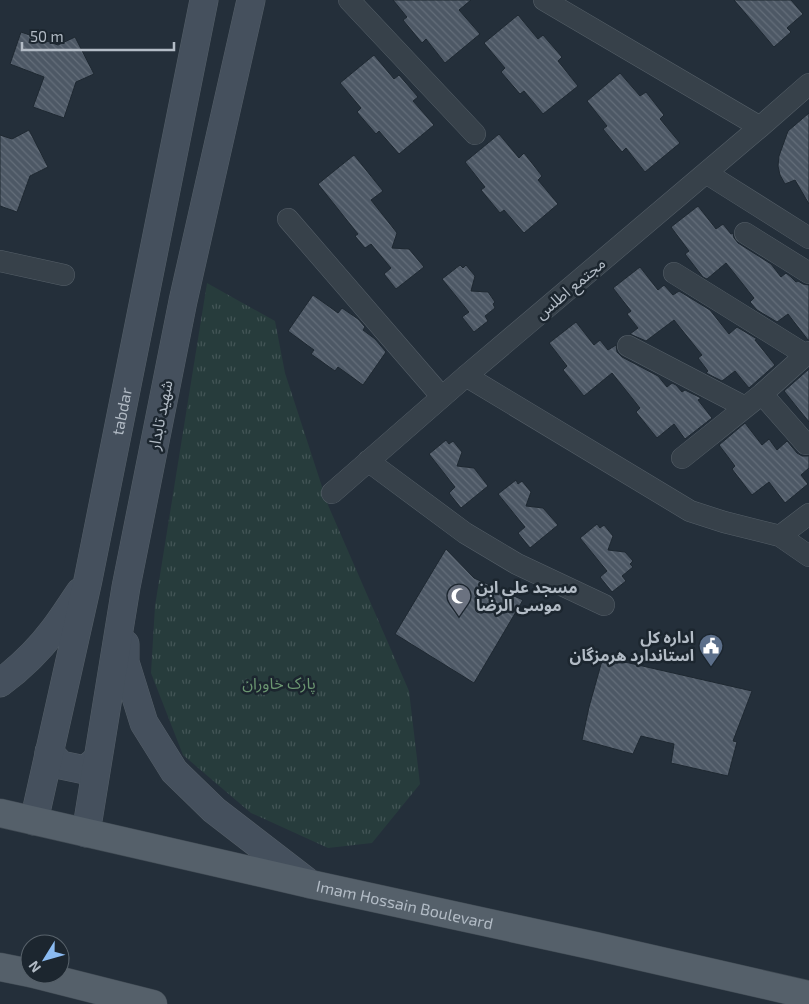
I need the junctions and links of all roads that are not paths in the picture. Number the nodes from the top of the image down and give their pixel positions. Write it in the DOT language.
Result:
graph roads {
  1 [pos="204,0"];
  2 [pos="251,0"];
  3 [pos="349,0"];
  4 [pos="544,0"];
  5 [pos="809,84"];
  6 [pos="760,127"];
  7 [pos="475,134"];
  8 [pos="706,173"];
  9 [pos="288,219"];
  10 [pos="746,232"];
  11 [pos="809,238"];
  12 [pos="0,261"];
  13 [pos="674,273"];
  14 [pos="809,273"];
  15 [pos="64,275"];
  16 [pos="146,295"];
  17 [pos="183,301"];
  18 [pos="628,346"];
  19 [pos="807,353"];
  20 [pos="466,376"];
  21 [pos="762,394"];
  22 [pos="442,397"];
  23 [pos="745,407"];
  24 [pos="806,444"];
  25 [pos="682,458"];
  26 [pos="368,461"];
  27 [pos="332,493"];
  28 [pos="809,514"];
  29 [pos="780,536"];
  30 [pos="809,556"];
  31 [pos="88,580"];
  32 [pos="126,587"];
  33 [pos="604,605"];
  34 [pos="0,683"];
  35 [pos="49,752"];
  36 [pos="97,760"];
  37 [pos="0,813"];
  38 [pos="34,821"];
  39 [pos="86,833"];
  40 [pos="310,884"];
  41 [pos="0,967"];
  42 [pos="20,971"];
  43 [pos="70,983"];
  44 [pos="809,995"];
  45 [pos="153,1004"];
  1 -- 16 [label="main road, tabdar"];
  2 -- 17 [label="main road, شهید تابدار"];
  3 -- 7 [label="street"];
  4 -- 6 [label="street"];
  5 -- 6 [label="street, مجتمع اطلس"];
  6 -- 8 [label="street, مجتمع اطلس"];
  8 -- 11 [label="street"];
  8 -- 20 [label="street, مجتمع اطلس"];
  9 -- 22 [label="street"];
  10 -- 14 [label="street"];
  12 -- 15 [label="street"];
  13 -- 19 [label="street"];
  16 -- 17 [label="main road"];
  16 -- 31 [label="main road, tabdar"];
  17 -- 32 [label="main road, شهید تابدار"];
  18 -- 23 [label="street"];
  19 -- 21 [label="street"];
  20 -- 22 [label="street, مجتمع اطلس"];
  20 -- 29 [label="street"];
  21 -- 23 [label="street"];
  21 -- 24 [label="street"];
  22 -- 26 [label="street, مجتمع اطلس"];
  23 -- 25 [label="street"];
  26 -- 27 [label="street, مجتمع اطلس"];
  26 -- 33 [label="street"];
  28 -- 29 [label="street"];
  29 -- 30 [label="street"];
  31 -- 34 [label="main road"];
  31 -- 35 [label="main road, tabdar"];
  32 -- 36 [label="main road, شهید تابدار"];
  32 -- 40 [label="main road"];
  35 -- 36 [label="main road"];
  35 -- 38 [label="main road, tabdar"];
  36 -- 39 [label="main road, شهید تابدار"];
  37 -- 38 [label="main road, Imam Hossain Boulevard"];
  38 -- 39 [label="main road, Imam Hossain Boulevard"];
  39 -- 40 [label="main road, Imam Hossain Boulevard"];
  40 -- 44 [label="main road, Imam Hossain Boulevard"];
  41 -- 42 [label="main road"];
  43 -- 45 [label="main road"];
}
